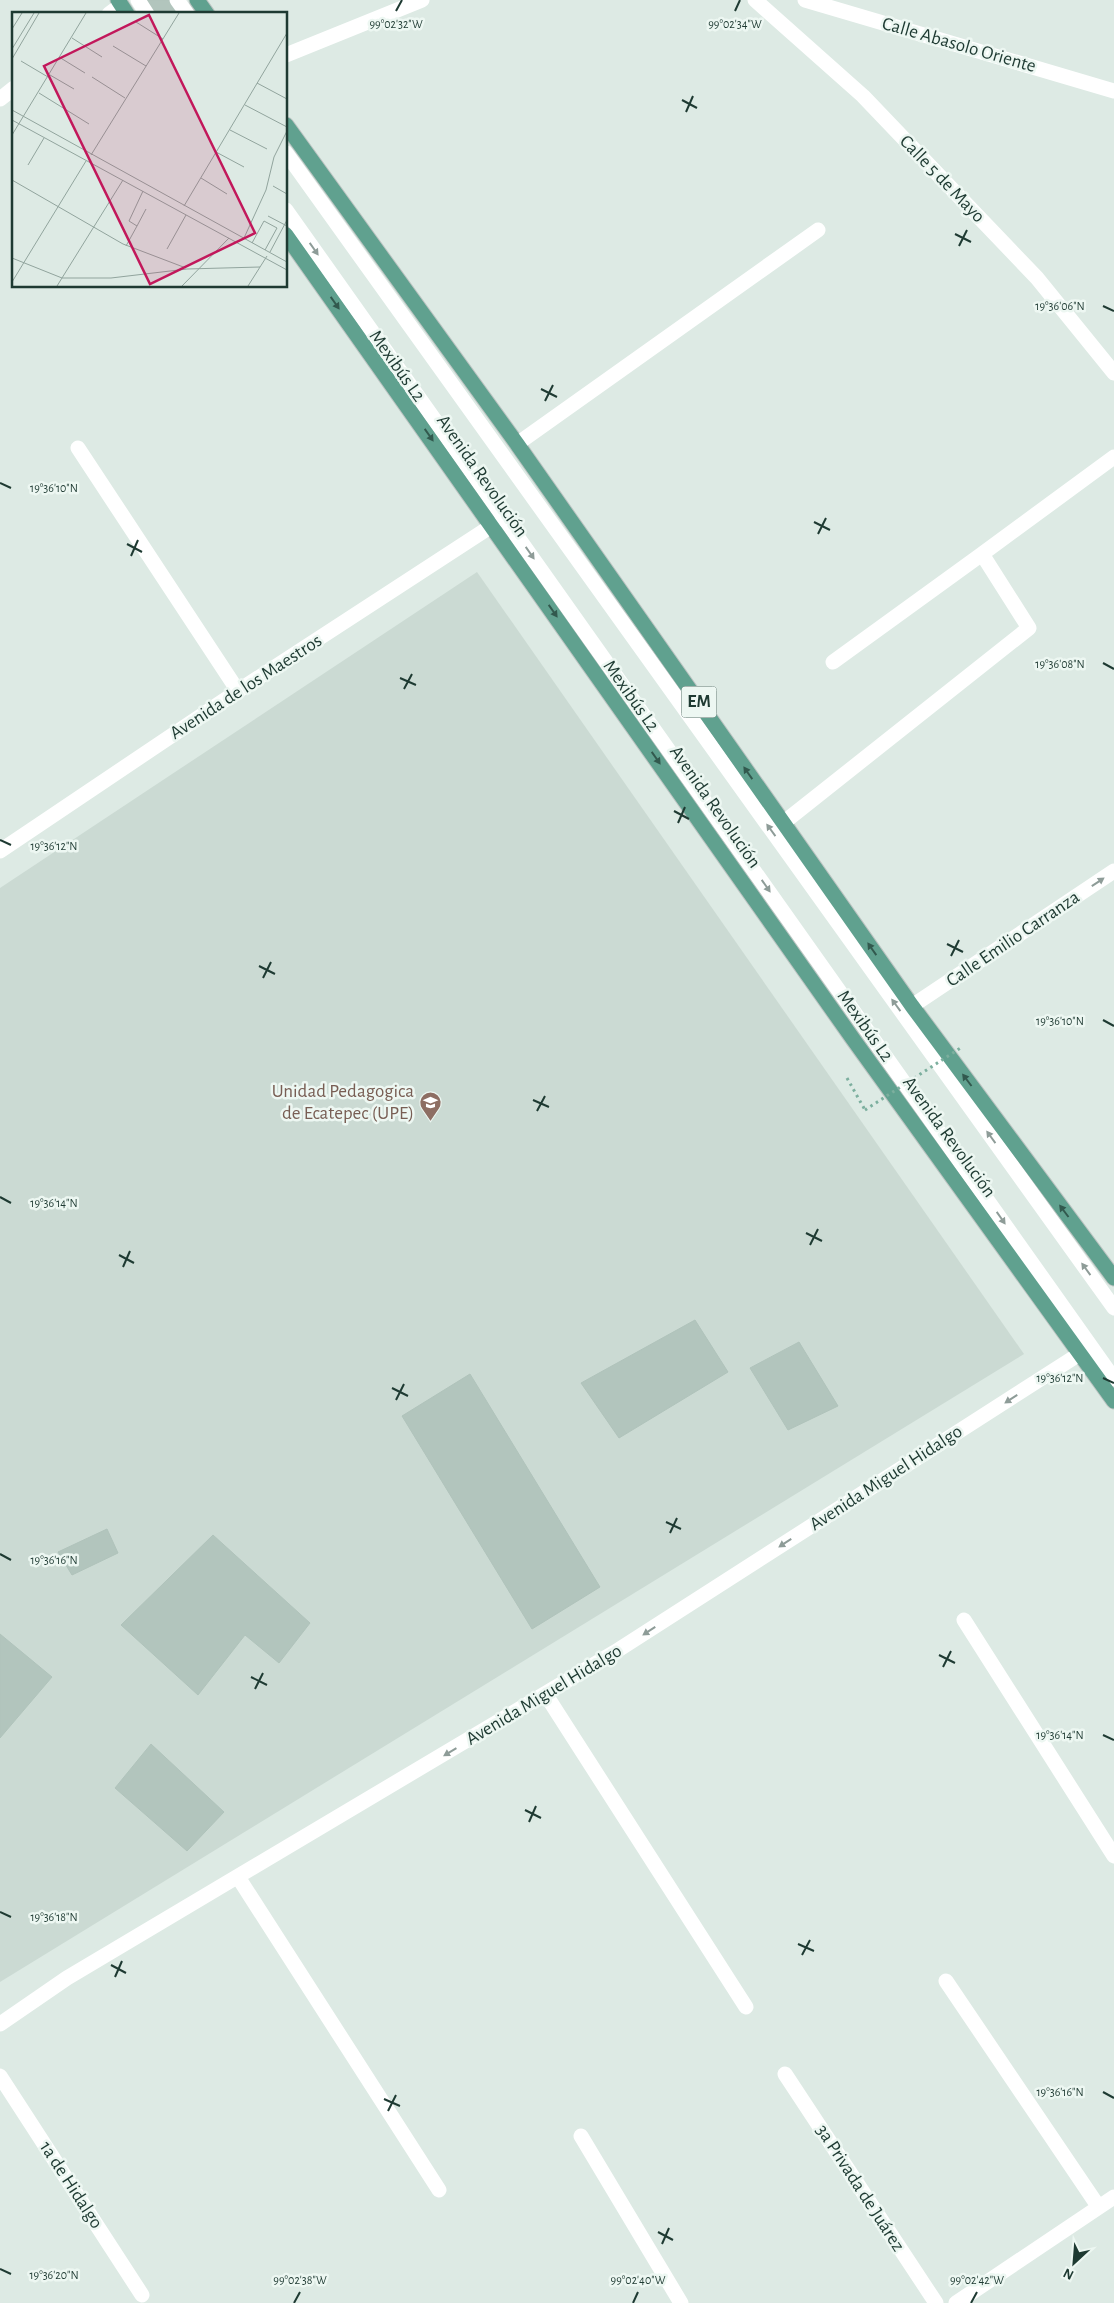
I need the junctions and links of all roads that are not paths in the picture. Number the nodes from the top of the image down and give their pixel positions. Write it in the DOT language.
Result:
graph roads {
  1 [pos="138,0"];
  2 [pos="177,0"];
  3 [pos="197,0"];
  4 [pos="422,0"];
  5 [pos="754,0"];
  6 [pos="805,0"];
  7 [pos="146,12"];
  8 [pos="186,12"];
  9 [pos="206,12"];
  10 [pos="288,54"];
  11 [pos="12,90"];
  12 [pos="1114,91"];
  13 [pos="0,99"];
  14 [pos="288,127"];
  15 [pos="288,156"];
  16 [pos="288,213"];
  17 [pos="818,230"];
  18 [pos="288,237"];
  19 [pos="1114,373"];
  20 [pos="517,444"];
  21 [pos="78,448"];
  22 [pos="1114,457"];
  23 [pos="493,525"];
  24 [pos="982,554"];
  25 [pos="833,662"];
  26 [pos="238,691"];
  27 [pos="783,823"];
  28 [pos="0,851"];
  29 [pos="1114,871"];
  30 [pos="912,1006"];
  31 [pos="1114,1278"];
  32 [pos="1114,1308"];
  33 [pos="1081,1353"];
  34 [pos="1114,1379"];
  35 [pos="1114,1401"];
  36 [pos="964,1620"];
  37 [pos="546,1695"];
  38 [pos="1114,1856"];
  39 [pos="238,1877"];
  40 [pos="946,1981"];
  41 [pos="746,2007"];
  42 [pos="0,2024"];
  43 [pos="785,2074"];
  44 [pos="0,2076"];
  45 [pos="581,2136"];
  46 [pos="439,2190"];
  47 [pos="1114,2197"];
  48 [pos="1098,2206"];
  49 [pos="142,2295"];
  50 [pos="681,2303"];
  51 [pos="936,2303"];
  52 [pos="956,2303"];
  1 -- 7 [label="street"];
  2 -- 8 [label="street"];
  3 -- 9 [label="main road"];
  4 -- 10 [label="street"];
  5 -- 19 [label="street, Calle 5 de Mayo"];
  6 -- 12 [label="street, Calle Abasolo Oriente"];
  11 -- 13 [label="street"];
  14 -- 20 [label="main road, EM"];
  32 -- 15 [label="street, Mexibús L2, one-way"];
  16 -- 34 [label="street, Mexibús L2, one-way"];
  17 -- 20 [label="street"];
  18 -- 23 [label="main road, Avenida Revolución, one-way"];
  27 -- 20 [label="main road, EM, one-way"];
  21 -- 26 [label="street"];
  22 -- 24 [label="street"];
  23 -- 26 [label="street, Avenida de los Maestros"];
  23 -- 33 [label="main road, Avenida Revolución, one-way"];
  24 -- 25 [label="street"];
  24 -- 27 [label="street"];
  26 -- 28 [label="street, Avenida de los Maestros"];
  30 -- 27 [label="main road, EM, one-way"];
  30 -- 29 [label="street, Calle Emilio Carranza, one-way"];
  31 -- 30 [label="main road, EM, one-way"];
  33 -- 35 [label="main road, Avenida Revolución"];
  33 -- 37 [label="street, Avenida Miguel Hidalgo, one-way"];
  36 -- 38 [label="street"];
  37 -- 39 [label="street, Avenida Miguel Hidalgo, one-way"];
  37 -- 41 [label="street"];
  39 -- 42 [label="street, Avenida Miguel Hidalgo"];
  39 -- 46 [label="street"];
  40 -- 48 [label="street"];
  43 -- 51 [label="street, 3a Privada de Juárez"];
  44 -- 49 [label="street, 1a de Hidalgo"];
  45 -- 50 [label="street"];
  47 -- 48 [label="street"];
  48 -- 52 [label="street"];
}
